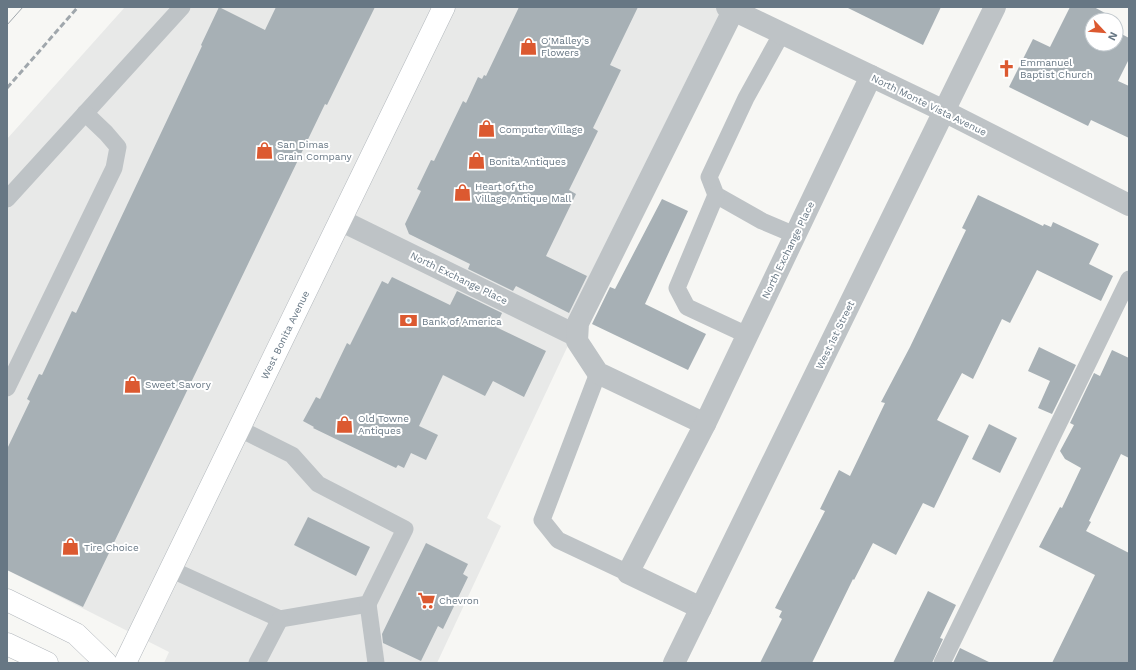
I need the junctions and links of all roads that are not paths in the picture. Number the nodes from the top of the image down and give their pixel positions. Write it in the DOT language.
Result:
graph roads {
  1 [pos="182,7"];
  2 [pos="444,7"];
  3 [pos="996,7"];
  4 [pos="732,8"];
  5 [pos="782,33"];
  6 [pos="871,76"];
  7 [pos="944,112"];
  8 [pos="85,113"];
  9 [pos="716,195"];
  10 [pos="7,199"];
  11 [pos="1129,205"];
  12 [pos="340,220"];
  13 [pos="795,235"];
  14 [pos="1129,279"];
  15 [pos="747,335"];
  16 [pos="578,336"];
  17 [pos="598,373"];
  18 [pos="7,388"];
  19 [pos="705,424"];
  20 [pos="238,428"];
  21 [pos="170,569"];
  22 [pos="628,573"];
  23 [pos="7,600"];
  24 [pos="368,604"];
  25 [pos="701,608"];
  26 [pos="280,619"];
  27 [pos="7,644"];
  28 [pos="47,663"];
  29 [pos="106,663"];
  30 [pos="125,663"];
  31 [pos="257,663"];
  32 [pos="376,663"];
  33 [pos="674,663"];
  34 [pos="942,663"];
  1 -- 8 [label="lane"];
  2 -- 12 [label="main road, West Bonita Avenue"];
  3 -- 7 [label="street, West 1st Street"];
  4 -- 5 [label="street, North Monte Vista Avenue"];
  4 -- 16 [label="street"];
  5 -- 6 [label="street, North Monte Vista Avenue"];
  5 -- 9 [label="lane"];
  6 -- 7 [label="street, North Monte Vista Avenue"];
  6 -- 13 [label="street, North Exchange Place"];
  7 -- 11 [label="street, North Monte Vista Avenue"];
  7 -- 25 [label="street, West 1st Street"];
  8 -- 10 [label="lane"];
  8 -- 18 [label="lane"];
  9 -- 13 [label="lane"];
  9 -- 15 [label="lane"];
  12 -- 16 [label="street, North Exchange Place"];
  12 -- 20 [label="main road, West Bonita Avenue"];
  13 -- 15 [label="street, North Exchange Place"];
  14 -- 34 [label="lane"];
  15 -- 19 [label="street, North Exchange Place"];
  16 -- 17 [label="street"];
  17 -- 19 [label="street"];
  17 -- 22 [label="lane"];
  19 -- 22 [label="street, North Exchange Place"];
  20 -- 21 [label="main road, West Bonita Avenue"];
  20 -- 24 [label="lane"];
  21 -- 26 [label="lane"];
  21 -- 30 [label="main road, West Bonita Avenue"];
  22 -- 25 [label="street"];
  23 -- 29 [label="main road"];
  24 -- 26 [label="lane"];
  24 -- 32 [label="lane"];
  25 -- 33 [label="street, West 1st Street"];
  26 -- 31 [label="lane"];
  27 -- 28 [label="main road"];
}
